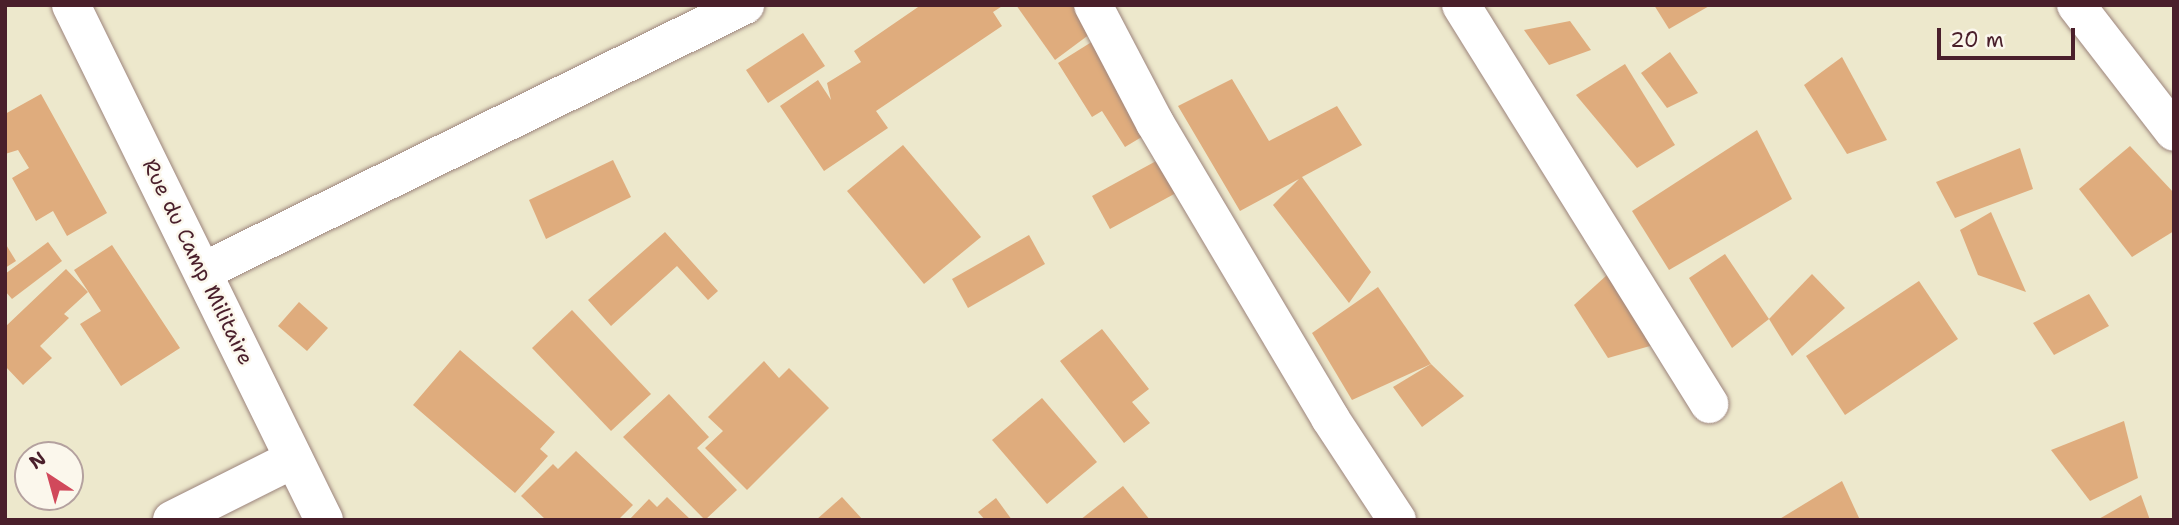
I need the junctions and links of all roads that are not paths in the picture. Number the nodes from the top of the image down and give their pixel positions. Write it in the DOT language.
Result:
graph roads {
  1 [pos="71,5"];
  2 [pos="745,5"];
  3 [pos="1093,5"];
  4 [pos="1461,5"];
  5 [pos="2076,5"];
  6 [pos="2174,132"];
  7 [pos="204,271"];
  8 [pos="1709,404"];
  9 [pos="294,459"];
  10 [pos="172,520"];
  11 [pos="324,520"];
  12 [pos="1397,520"];
  1 -- 7 [label="street, Rue du Camp Militaire"];
  2 -- 7 [label="street"];
  3 -- 12 [label="street"];
  4 -- 8 [label="street"];
  5 -- 6 [label="street"];
  7 -- 9 [label="street, Rue du Camp Militaire"];
  9 -- 10 [label="street"];
  9 -- 11 [label="street, Rue du Camp Militaire"];
}
